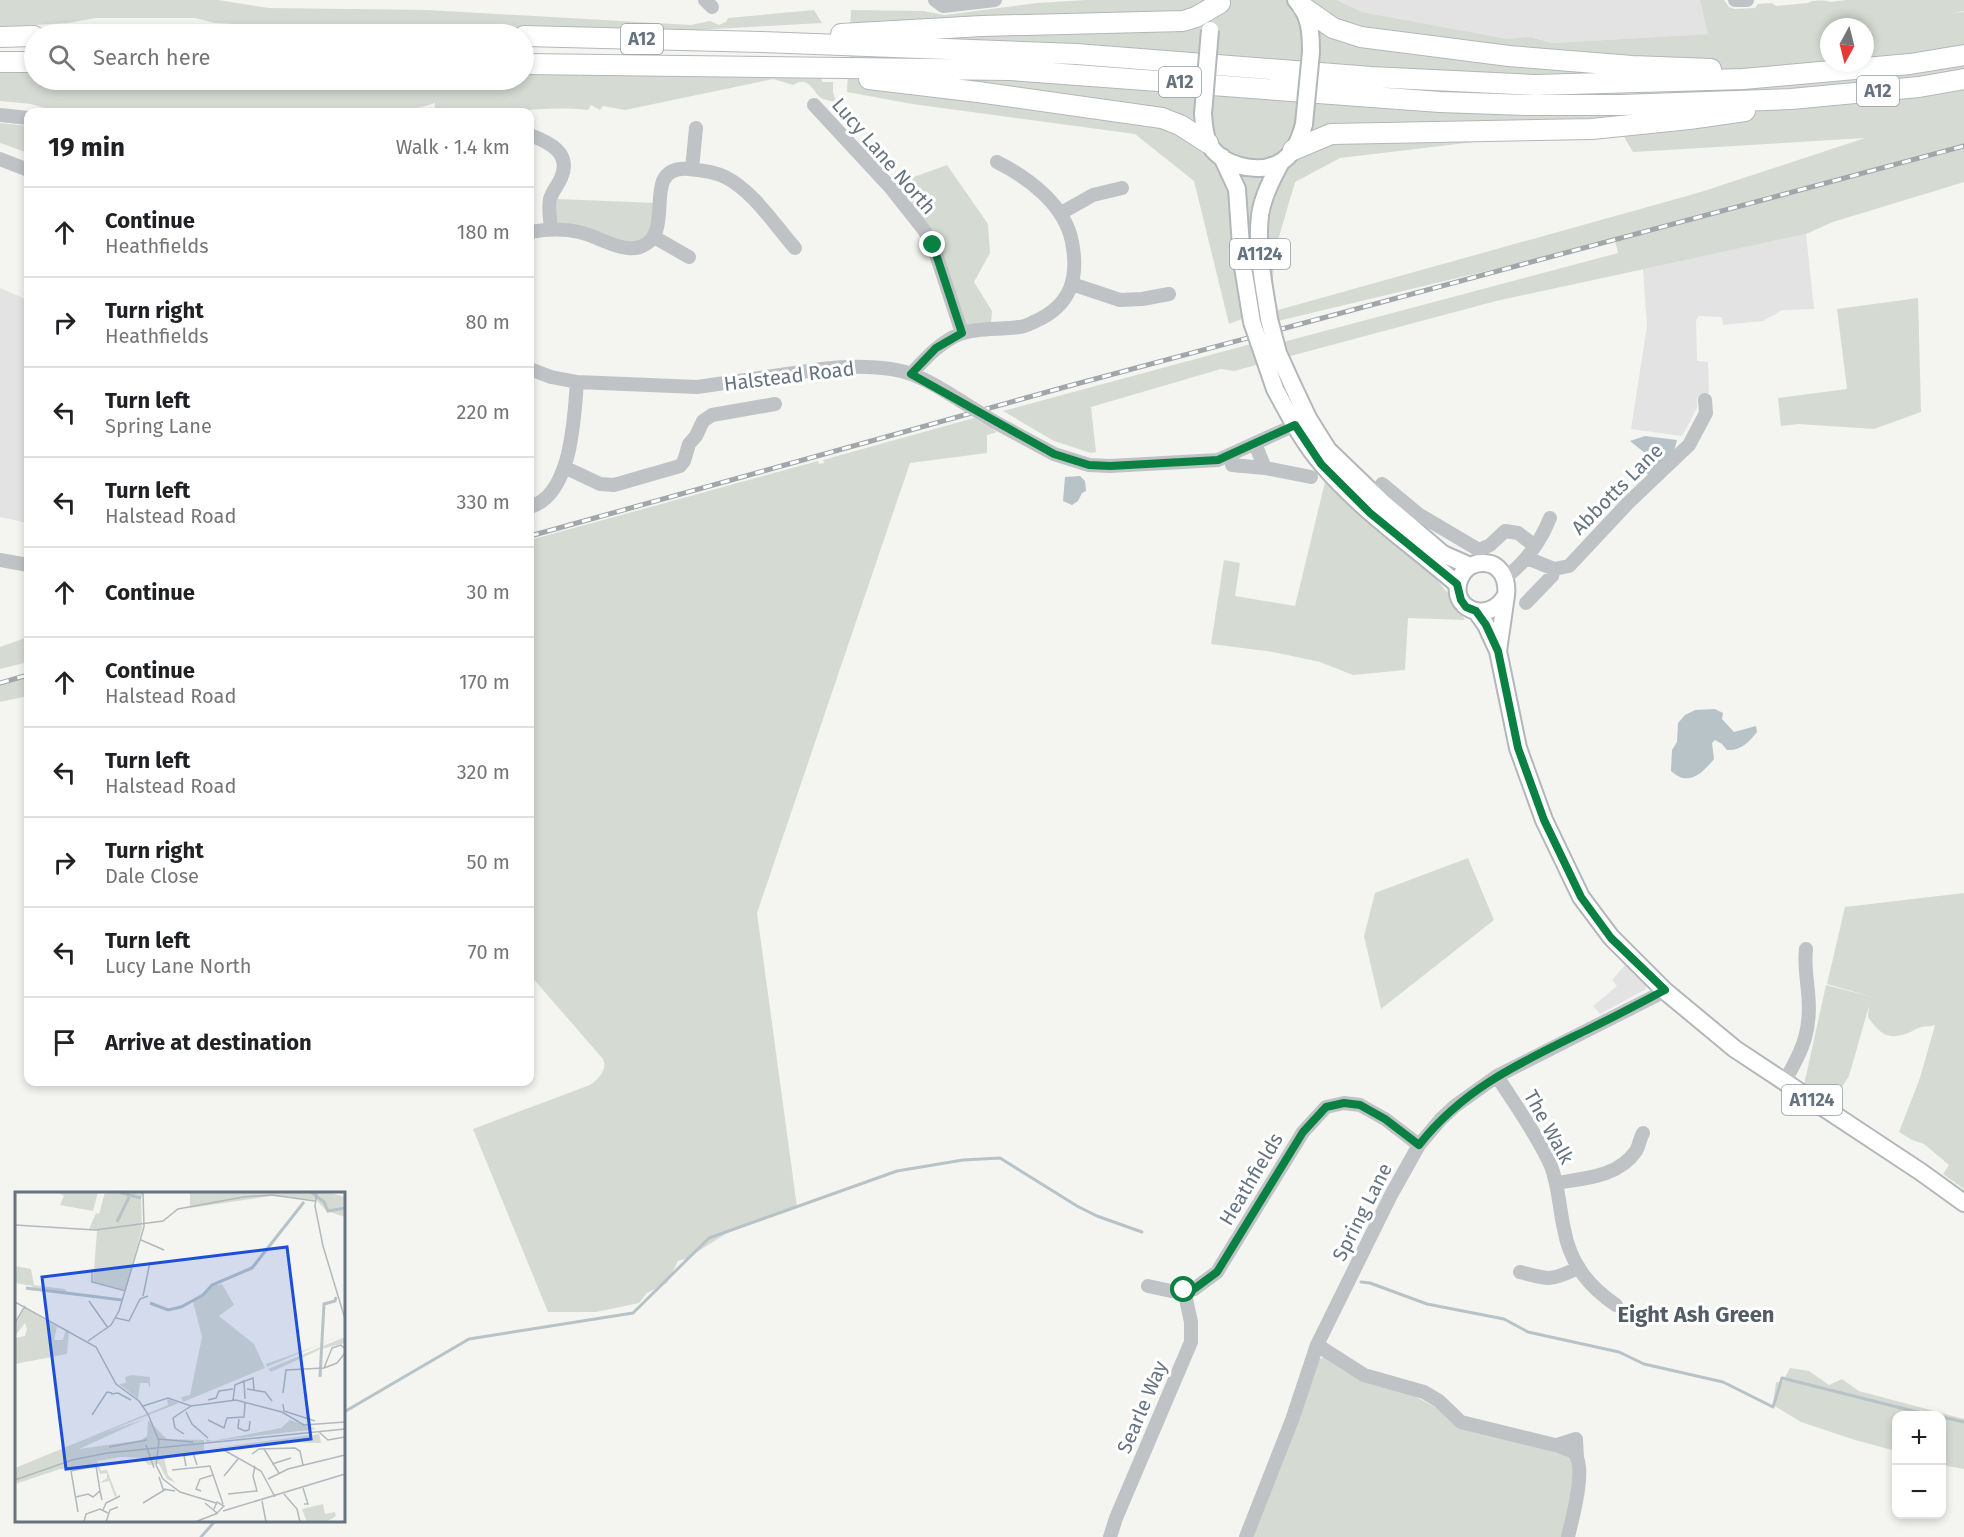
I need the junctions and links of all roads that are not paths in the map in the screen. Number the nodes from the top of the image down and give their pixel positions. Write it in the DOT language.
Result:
graph roads {
  1 [pos="934,0"];
  2 [pos="995,0"];
  3 [pos="1736,0"];
  4 [pos="1748,0"];
  5 [pos="1222,2"];
  6 [pos="1300,4"];
  7 [pos="24,36"];
  8 [pos="534,36"];
  9 [pos="0,37"];
  10 [pos="761,42"];
  11 [pos="1964,55"];
  12 [pos="0,62"];
  13 [pos="24,62"];
  14 [pos="534,64"];
  15 [pos="738,66"];
  16 [pos="1782,75"];
  17 [pos="1964,79"];
  18 [pos="1791,99"];
  19 [pos="814,105"];
  20 [pos="0,115"];
  21 [pos="24,118"];
  22 [pos="696,128"];
  23 [pos="534,137"];
  24 [pos="1215,150"];
  25 [pos="1287,156"];
  26 [pos="0,159"];
  27 [pos="997,162"];
  28 [pos="24,168"];
  29 [pos="692,169"];
  30 [pos="1122,188"];
  31 [pos="1061,213"];
  32 [pos="551,228"];
  33 [pos="534,231"];
  34 [pos="654,237"];
  35 [pos="795,248"];
  36 [pos="689,257"];
  37 [pos="1165,280"];
  38 [pos="1072,284"];
  39 [pos="1260,321"];
  40 [pos="962,333"];
  41 [pos="534,371"];
  42 [pos="911,374"];
  43 [pos="577,382"];
  44 [pos="1706,400"];
  45 [pos="775,404"];
  46 [pos="1295,425"];
  47 [pos="1255,444"];
  48 [pos="1232,465"];
  49 [pos="564,467"];
  50 [pos="1265,468"];
  51 [pos="1311,477"];
  52 [pos="1382,484"];
  53 [pos="534,505"];
  54 [pos="1550,518"];
  55 [pos="1535,546"];
  56 [pos="1527,558"];
  57 [pos="0,560"];
  58 [pos="24,564"];
  59 [pos="1470,566"];
  60 [pos="1554,569"];
  61 [pos="1457,584"];
  62 [pos="1506,587"];
  63 [pos="1526,603"];
  64 [pos="1476,611"];
  65 [pos="1498,651"];
  66 [pos="1806,949"];
  67 [pos="1665,990"];
  68 [pos="1497,1076"];
  69 [pos="1784,1082"];
  70 [pos="1643,1133"];
  71 [pos="1419,1145"];
  72 [pos="1557,1183"];
  73 [pos="1964,1203"];
  74 [pos="1578,1269"];
  75 [pos="1520,1272"];
  76 [pos="1148,1286"];
  77 [pos="1184,1290"];
  78 [pos="1617,1305"];
  79 [pos="1317,1345"];
  80 [pos="1110,1537"];
  81 [pos="1246,1537"];
  82 [pos="1568,1537"];
  1 -- 2 [label="street"];
  3 -- 4 [label="street"];
  5 -- 10 [label="highway, A12"];
  5 -- 24 [label="main road, bridge"];
  6 -- 16 [label="highway, A12"];
  6 -- 25 [label="main road, bridge"];
  7 -- 9 [label="highway"];
  8 -- 10 [label="highway, A12"];
  10 -- 16 [label="highway, A12"];
  11 -- 16 [label="highway, A12"];
  12 -- 13 [label="highway"];
  14 -- 15 [label="highway, A12"];
  15 -- 18 [label="highway, A12"];
  15 -- 24 [label="highway, A12"];
  17 -- 18 [label="highway, A12"];
  18 -- 25 [label="highway, A12"];
  19 -- 40 [label="street, Lucy Lane North"];
  20 -- 21 [label="street"];
  22 -- 29 [label="street"];
  23 -- 32 [label="street"];
  24 -- 25 [label="main road"];
  24 -- 39 [label="main road, A1124"];
  25 -- 39 [label="main road, A1124"];
  26 -- 28 [label="street"];
  27 -- 31 [label="street"];
  29 -- 34 [label="street"];
  29 -- 35 [label="street"];
  30 -- 31 [label="street"];
  31 -- 38 [label="street"];
  32 -- 33 [label="street"];
  32 -- 34 [label="street"];
  34 -- 36 [label="street"];
  37 -- 38 [label="street"];
  38 -- 40 [label="street"];
  39 -- 46 [label="main road, A1124, bridge"];
  39 -- 59 [label="main road, A1124, bridge"];
  40 -- 42 [label="street"];
  41 -- 43 [label="street, Halstead Road"];
  42 -- 43 [label="street, Halstead Road"];
  42 -- 47 [label="street, Halstead Road, bridge"];
  43 -- 49 [label="street"];
  44 -- 60 [label="street, Abbotts Lane"];
  45 -- 49 [label="street"];
  46 -- 47 [label="street, Halstead Road"];
  46 -- 61 [label="main road, A1124"];
  47 -- 50 [label="street"];
  48 -- 50 [label="street"];
  49 -- 53 [label="street"];
  50 -- 51 [label="street"];
  52 -- 55 [label="street"];
  54 -- 55 [label="street"];
  55 -- 56 [label="street"];
  56 -- 60 [label="street"];
  56 -- 62 [label="street"];
  57 -- 58 [label="street"];
  59 -- 61 [label="main road"];
  59 -- 62 [label="main road"];
  60 -- 63 [label="street"];
  61 -- 64 [label="main road"];
  62 -- 64 [label="main road"];
  62 -- 65 [label="main road, A1124"];
  64 -- 65 [label="main road, A1124"];
  65 -- 67 [label="main road, A1124"];
  66 -- 69 [label="street"];
  67 -- 68 [label="street, Spring Lane"];
  67 -- 69 [label="main road, A1124"];
  68 -- 71 [label="street, Spring Lane"];
  68 -- 72 [label="street, The Walk"];
  69 -- 73 [label="main road, A1124"];
  70 -- 72 [label="street"];
  71 -- 77 [label="street, Heathfields"];
  71 -- 79 [label="street, Spring Lane"];
  72 -- 74 [label="street, The Walk"];
  74 -- 75 [label="street"];
  74 -- 78 [label="street, The Walk"];
  76 -- 77 [label="street"];
  77 -- 80 [label="street, Searle Way"];
  79 -- 81 [label="street, Spring Lane"];
  79 -- 82 [label="street"];
}
